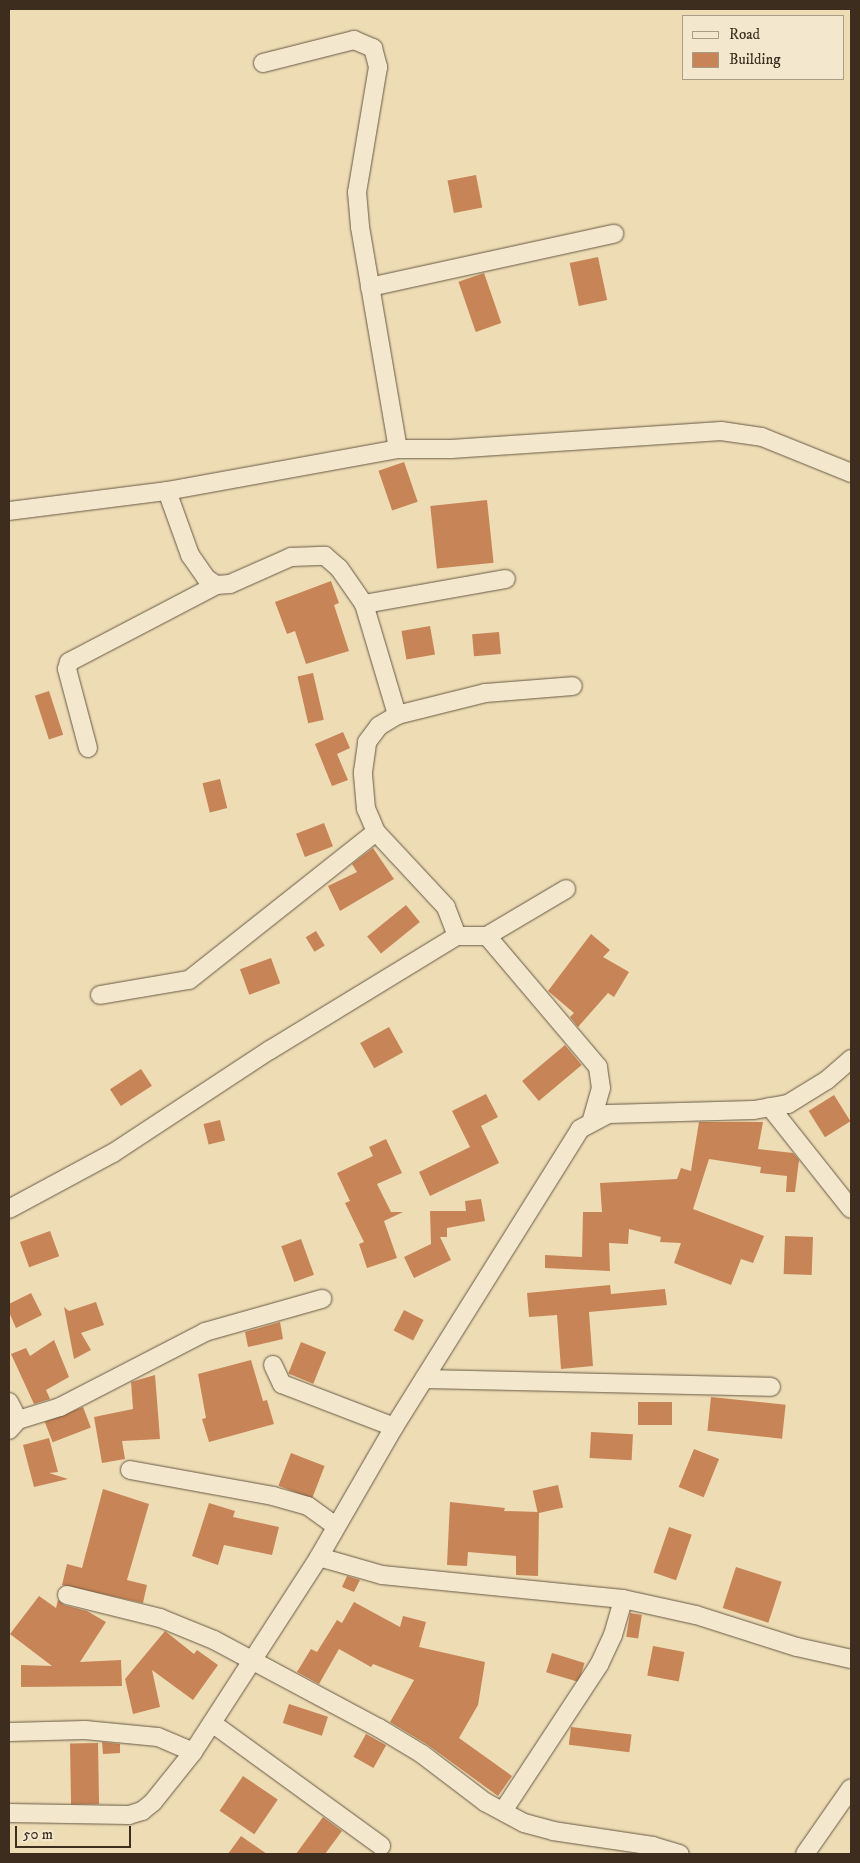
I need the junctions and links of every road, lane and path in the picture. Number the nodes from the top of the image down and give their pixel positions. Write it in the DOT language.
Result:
graph roads {
  1 [pos="263,63"];
  2 [pos="614,234"];
  3 [pos="370,287"];
  4 [pos="398,449"];
  5 [pos="851,473"];
  6 [pos="167,491"];
  7 [pos="9,511"];
  8 [pos="506,579"];
  9 [pos="216,585"];
  10 [pos="364,604"];
  11 [pos="573,686"];
  12 [pos="397,715"];
  13 [pos="88,748"];
  14 [pos="376,832"];
  15 [pos="566,889"];
  16 [pos="457,936"];
  17 [pos="487,936"];
  18 [pos="100,995"];
  19 [pos="851,1059"];
  20 [pos="770,1107"];
  21 [pos="591,1122"];
  22 [pos="9,1209"];
  23 [pos="851,1209"];
  24 [pos="322,1299"];
  25 [pos="273,1365"];
  26 [pos="424,1379"];
  27 [pos="771,1387"];
  28 [pos="9,1402"];
  29 [pos="13,1425"];
  30 [pos="394,1427"];
  31 [pos="130,1470"];
  32 [pos="334,1525"];
  33 [pos="318,1557"];
  34 [pos="67,1595"];
  35 [pos="623,1600"];
  36 [pos="851,1659"];
  37 [pos="252,1660"];
  38 [pos="212,1723"];
  39 [pos="9,1732"];
  40 [pos="193,1752"];
  41 [pos="851,1788"];
  42 [pos="503,1811"];
  43 [pos="9,1813"];
  44 [pos="381,1846"];
  45 [pos="680,1854"];
  46 [pos="804,1854"];
  1 -- 3 [label="street"];
  2 -- 3 [label="street"];
  3 -- 4 [label="street"];
  4 -- 5 [label="street"];
  4 -- 6 [label="street"];
  6 -- 7 [label="street"];
  6 -- 9 [label="street"];
  8 -- 10 [label="street"];
  9 -- 10 [label="street"];
  9 -- 13 [label="street"];
  10 -- 12 [label="street"];
  11 -- 12 [label="street"];
  12 -- 14 [label="street"];
  14 -- 16 [label="street"];
  14 -- 18 [label="street"];
  15 -- 17 [label="street"];
  16 -- 17 [label="street"];
  16 -- 22 [label="street"];
  17 -- 21 [label="street"];
  19 -- 20 [label="street"];
  20 -- 21 [label="street"];
  20 -- 23 [label="street"];
  21 -- 26 [label="street"];
  24 -- 29 [label="street"];
  25 -- 30 [label="street"];
  26 -- 27 [label="street"];
  26 -- 30 [label="street"];
  28 -- 29 [label="street"];
  30 -- 32 [label="street"];
  31 -- 32 [label="street"];
  32 -- 33 [label="street"];
  33 -- 35 [label="street"];
  33 -- 37 [label="street"];
  34 -- 37 [label="street"];
  35 -- 36 [label="street"];
  35 -- 42 [label="street"];
  37 -- 38 [label="street"];
  37 -- 42 [label="street"];
  38 -- 40 [label="street"];
  38 -- 44 [label="street"];
  39 -- 40 [label="street"];
  40 -- 43 [label="street"];
  41 -- 46 [label="street"];
  42 -- 45 [label="street"];
}
